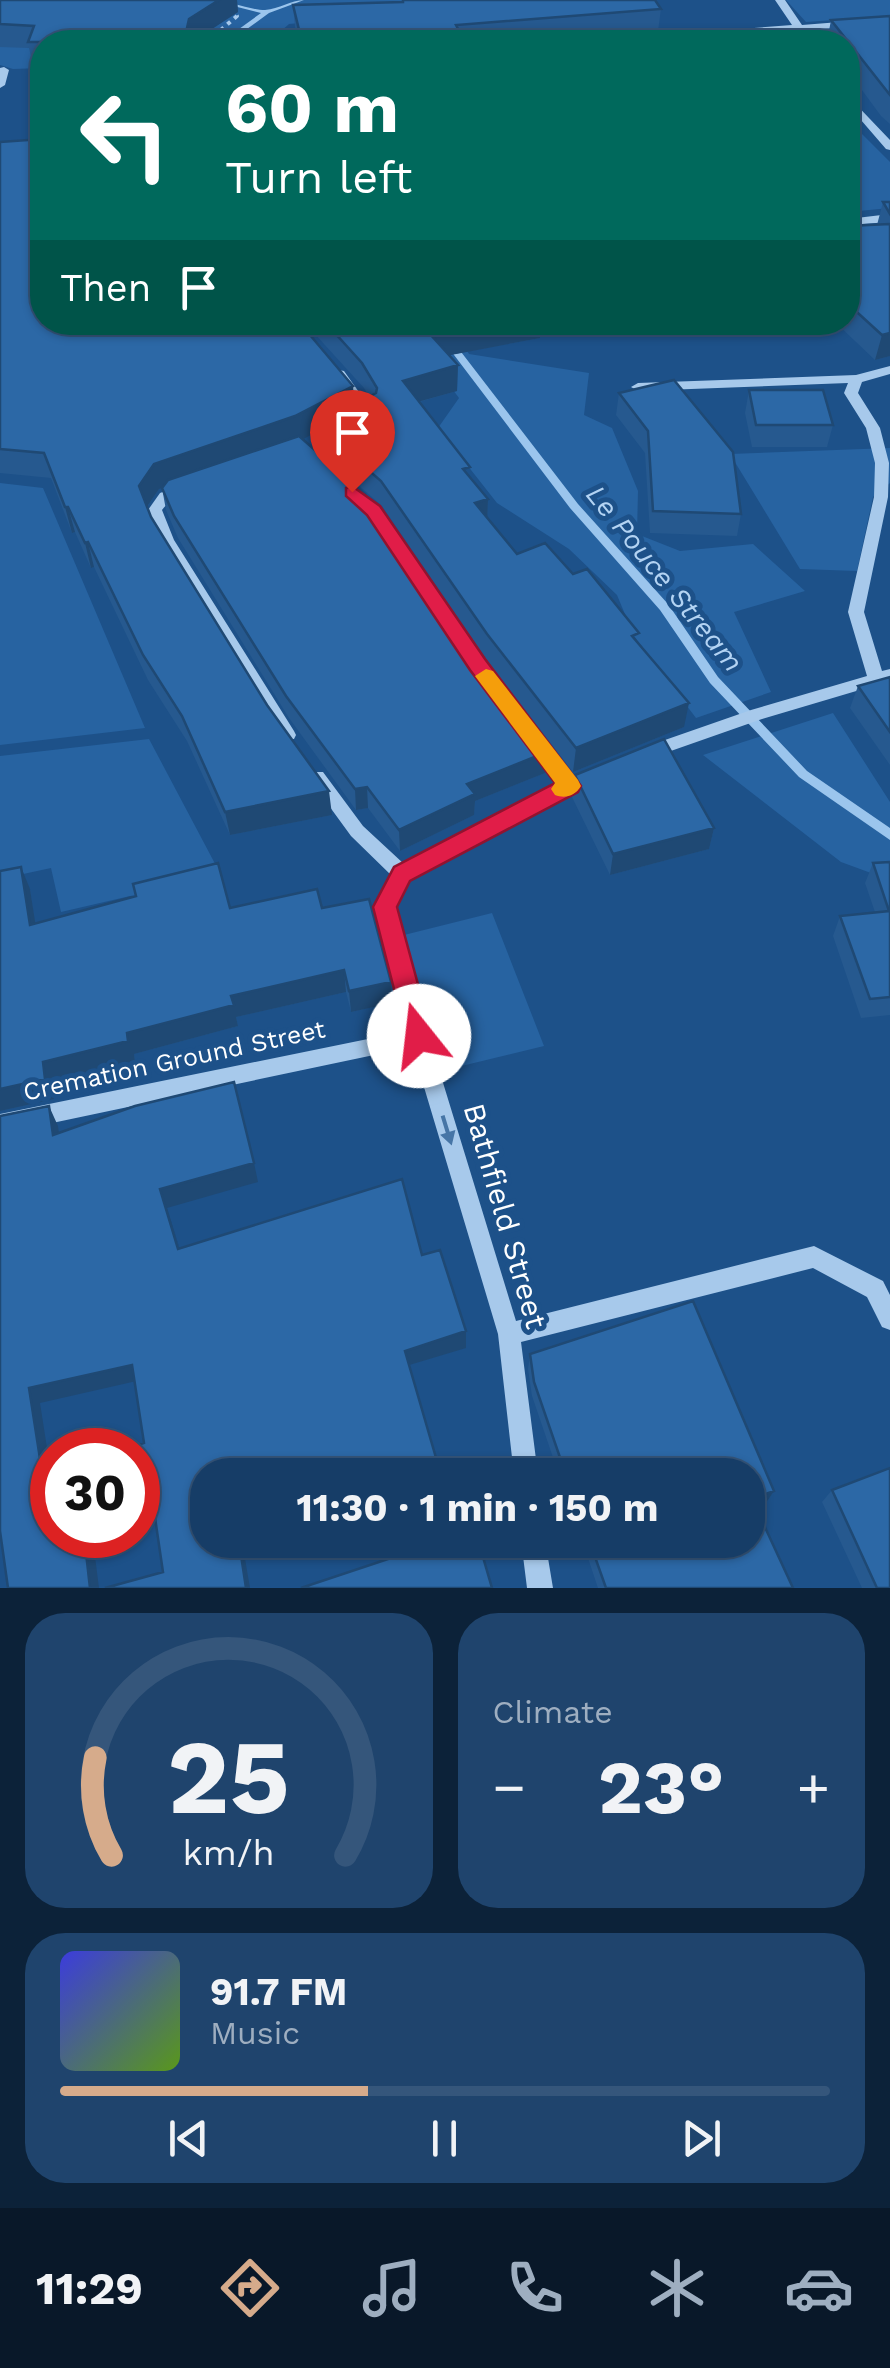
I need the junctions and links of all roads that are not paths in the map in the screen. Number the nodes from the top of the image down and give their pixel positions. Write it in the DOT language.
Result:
graph roads {
  1 [pos="780,0"];
  2 [pos="890,21"];
  3 [pos="799,28"];
  4 [pos="772,30"];
  5 [pos="4,70"];
  6 [pos="0,86"];
  7 [pos="860,117"];
  8 [pos="890,147"];
  9 [pos="890,218"];
  10 [pos="860,221"];
  11 [pos="325,361"];
  12 [pos="890,370"];
  13 [pos="856,379"];
  14 [pos="638,387"];
  15 [pos="351,424"];
  16 [pos="200,484"];
  17 [pos="374,511"];
  18 [pos="467,649"];
  19 [pos="883,676"];
  20 [pos="522,723"];
  21 [pos="570,786"];
  22 [pos="402,874"];
  23 [pos="419,1036"];
  24 [pos="0,1124"];
  25 [pos="890,1320"];
  26 [pos="509,1334"];
  27 [pos="524,1458"];
  28 [pos="536,1558"];
  29 [pos="540,1588"];
  1 -- 3 [label="street"];
  2 -- 3 [label="street"];
  3 -- 4 [label="street"];
  5 -- 6 [label="street"];
  7 -- 8 [label="street"];
  9 -- 10 [label="street"];
  11 -- 15 [label="street"];
  12 -- 13 [label="street"];
  13 -- 14 [label="street"];
  13 -- 19 [label="street"];
  16 -- 22 [label="street"];
  17 -- 18 [label="street"];
  19 -- 21 [label="street"];
  20 -- 21 [label="street"];
  21 -- 22 [label="street"];
  22 -- 23 [label="street, Bathfield Street"];
  23 -- 24 [label="street, Cremation Ground Street"];
  23 -- 26 [label="street, Bathfield Street, one-way"];
  25 -- 26 [label="street"];
  26 -- 27 [label="street, Bathfield Street"];
  28 -- 29 [label="street"];
}
